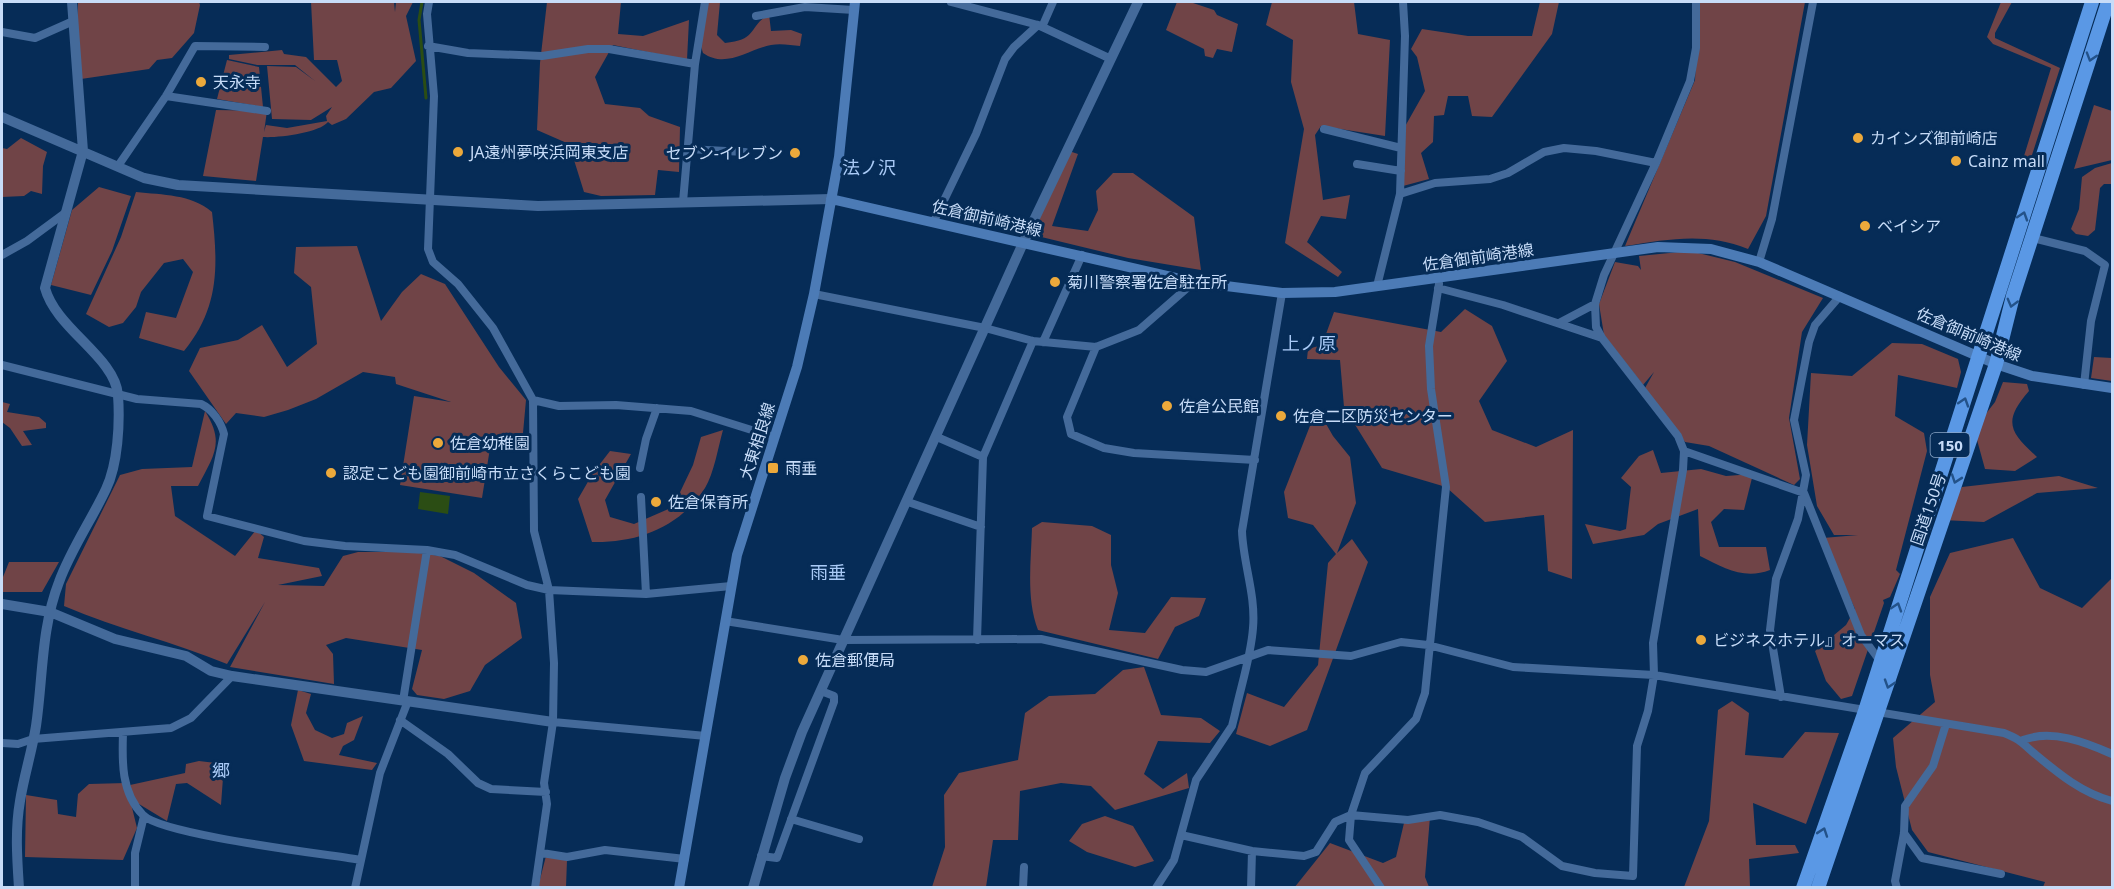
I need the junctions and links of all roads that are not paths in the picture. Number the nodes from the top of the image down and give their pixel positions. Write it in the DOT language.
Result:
graph roads {
  1 [pos="72,2"];
  2 [pos="429,2"];
  3 [pos="705,2"];
  4 [pos="951,2"];
  5 [pos="1053,2"];
  6 [pos="1138,2"];
  7 [pos="1403,2"];
  8 [pos="1696,2"];
  9 [pos="1813,2"];
  10 [pos="2092,2"];
  11 [pos="2108,2"];
  12 [pos="854,6"];
  13 [pos="756,16"];
  14 [pos="71,22"];
  15 [pos="1040,26"];
  16 [pos="2,32"];
  17 [pos="428,46"];
  18 [pos="266,47"];
  19 [pos="1111,59"];
  20 [pos="695,64"];
  21 [pos="166,96"];
  22 [pos="267,111"];
  23 [pos="2,117"];
  24 [pos="1324,129"];
  25 [pos="1401,148"];
  26 [pos="688,149"];
  27 [pos="83,152"];
  28 [pos="744,152"];
  29 [pos="1656,163"];
  30 [pos="1357,164"];
  31 [pos="118,166"];
  32 [pos="1401,171"];
  33 [pos="1400,194"];
  34 [pos="831,199"];
  35 [pos="432,201"];
  36 [pos="683,202"];
  37 [pos="65,213"];
  38 [pos="934,221"];
  39 [pos="2033,238"];
  40 [pos="1024,241"];
  41 [pos="1616,253"];
  42 [pos="2,255"];
  43 [pos="1082,255"];
  44 [pos="1759,262"];
  45 [pos="1194,282"];
  46 [pos="1439,283"];
  47 [pos="1377,286"];
  48 [pos="814,294"];
  49 [pos="1282,294"];
  50 [pos="1840,296"];
  51 [pos="1595,304"];
  52 [pos="1559,322"];
  53 [pos="985,328"];
  54 [pos="1602,338"];
  55 [pos="1033,340"];
  56 [pos="1043,342"];
  57 [pos="1096,347"];
  58 [pos="1979,356"];
  59 [pos="1996,364"];
  60 [pos="2,365"];
  61 [pos="2084,385"];
  62 [pos="2112,388"];
  63 [pos="118,393"];
  64 [pos="533,400"];
  65 [pos="657,408"];
  66 [pos="774,437"];
  67 [pos="936,437"];
  68 [pos="1684,451"];
  69 [pos="983,457"];
  70 [pos="1255,460"];
  71 [pos="640,468"];
  72 [pos="1804,494"];
  73 [pos="640,497"];
  74 [pos="908,502"];
  75 [pos="981,527"];
  76 [pos="427,550"];
  77 [pos="731,586"];
  78 [pos="549,590"];
  79 [pos="646,594"];
  80 [pos="2,604"];
  81 [pos="50,612"];
  82 [pos="725,621"];
  83 [pos="843,640"];
  84 [pos="977,640"];
  85 [pos="1428,645"];
  86 [pos="1248,655"];
  87 [pos="1880,660"];
  88 [pos="1654,675"];
  89 [pos="232,676"];
  90 [pos="820,691"];
  91 [pos="1781,697"];
  92 [pos="405,701"];
  93 [pos="1865,711"];
  94 [pos="1879,714"];
  95 [pos="400,720"];
  96 [pos="553,722"];
  97 [pos="1946,724"];
  98 [pos="123,733"];
  99 [pos="706,736"];
  100 [pos="33,739"];
  101 [pos="2023,740"];
  102 [pos="2,743"];
  103 [pos="2112,754"];
  104 [pos="546,792"];
  105 [pos="2112,801"];
  106 [pos="1351,815"];
  107 [pos="144,816"];
  108 [pos="791,819"];
  109 [pos="1904,833"];
  110 [pos="1181,836"];
  111 [pos="859,839"];
  112 [pos="1252,850"];
  113 [pos="542,854"];
  114 [pos="761,856"];
  115 [pos="361,860"];
  116 [pos="685,860"];
  117 [pos="1024,867"];
  118 [pos="2001,874"];
  119 [pos="19,888"];
  120 [pos="135,888"];
  121 [pos="355,888"];
  122 [pos="535,888"];
  123 [pos="679,888"];
  124 [pos="753,888"];
  125 [pos="1023,888"];
  126 [pos="1156,888"];
  127 [pos="1251,888"];
  128 [pos="1381,888"];
  129 [pos="1803,888"];
  130 [pos="1818,888"];
  131 [pos="1897,888"];
  1 -- 14 [label="street"];
  2 -- 17 [label="street"];
  3 -- 20 [label="street"];
  4 -- 15 [label="street"];
  5 -- 15 [label="street"];
  6 -- 19 [label="street"];
  7 -- 25 [label="street"];
  8 -- 29 [label="street"];
  9 -- 44 [label="street"];
  58 -- 10 [label="highway, 国道150号 / 150, one-way"];
  11 -- 39 [label="highway, 国道150号 / 150, one-way"];
  12 -- 13 [label="street"];
  12 -- 34 [label="main road, 大東相良線"];
  14 -- 16 [label="street"];
  14 -- 27 [label="street"];
  15 -- 19 [label="street"];
  15 -- 38 [label="street"];
  17 -- 20 [label="street"];
  17 -- 35 [label="street"];
  18 -- 21 [label="street"];
  19 -- 40 [label="street"];
  20 -- 26 [label="street"];
  21 -- 22 [label="street"];
  21 -- 31 [label="street"];
  23 -- 27 [label="street"];
  24 -- 25 [label="street"];
  25 -- 32 [label="street"];
  26 -- 28 [label="street"];
  26 -- 36 [label="street"];
  27 -- 31 [label="street"];
  27 -- 37 [label="street"];
  29 -- 33 [label="street"];
  29 -- 41 [label="street"];
  30 -- 32 [label="street"];
  31 -- 35 [label="street"];
  32 -- 33 [label="street"];
  33 -- 47 [label="street"];
  34 -- 36 [label="street"];
  34 -- 38 [label="main road, 佐倉御前崎港線"];
  34 -- 48 [label="main road, 大東相良線"];
  35 -- 36 [label="street"];
  35 -- 64 [label="street"];
  37 -- 42 [label="street"];
  37 -- 63 [label="street"];
  38 -- 40 [label="main road, 佐倉御前崎港線"];
  39 -- 59 [label="highway, 国道150号 / 150, one-way"];
  39 -- 61 [label="street"];
  40 -- 43 [label="main road, 佐倉御前崎港線"];
  40 -- 53 [label="street"];
  41 -- 44 [label="main road, 佐倉御前崎港線"];
  41 -- 46 [label="main road, 佐倉御前崎港線"];
  41 -- 51 [label="street"];
  43 -- 45 [label="main road, 佐倉御前崎港線"];
  43 -- 56 [label="street"];
  44 -- 50 [label="main road, 佐倉御前崎港線"];
  45 -- 49 [label="main road, 佐倉御前崎港線"];
  45 -- 57 [label="street"];
  46 -- 47 [label="main road, 佐倉御前崎港線"];
  46 -- 52 [label="street"];
  46 -- 85 [label="street"];
  47 -- 49 [label="main road, 佐倉御前崎港線"];
  48 -- 53 [label="street"];
  48 -- 66 [label="main road, 大東相良線"];
  49 -- 70 [label="street"];
  50 -- 58 [label="main road, 佐倉御前崎港線"];
  50 -- 72 [label="street"];
  51 -- 52 [label="street"];
  51 -- 54 [label="street"];
  52 -- 54 [label="street"];
  53 -- 55 [label="street"];
  53 -- 67 [label="street"];
  54 -- 68 [label="street"];
  55 -- 56 [label="street"];
  55 -- 69 [label="street"];
  56 -- 57 [label="street"];
  57 -- 70 [label="street"];
  58 -- 59 [label="main road, 佐倉御前崎港線"];
  87 -- 58 [label="highway, 国道150号 / 150, one-way"];
  59 -- 61 [label="main road, 佐倉御前崎港線"];
  59 -- 94 [label="highway, 国道150号 / 150, one-way"];
  60 -- 63 [label="street"];
  61 -- 62 [label="main road, 佐倉御前崎港線"];
  63 -- 76 [label="street"];
  63 -- 81 [label="street"];
  64 -- 65 [label="street"];
  64 -- 78 [label="street"];
  65 -- 66 [label="street"];
  65 -- 71 [label="street"];
  66 -- 77 [label="main road, 大東相良線"];
  67 -- 69 [label="street"];
  67 -- 74 [label="street"];
  68 -- 72 [label="street"];
  68 -- 88 [label="street"];
  69 -- 75 [label="street"];
  70 -- 86 [label="street"];
  72 -- 87 [label="street"];
  72 -- 91 [label="street"];
  73 -- 79 [label="street"];
  74 -- 75 [label="street"];
  74 -- 83 [label="street"];
  75 -- 84 [label="street"];
  76 -- 78 [label="street"];
  76 -- 92 [label="street"];
  77 -- 79 [label="street"];
  77 -- 82 [label="main road, 大東相良線"];
  78 -- 79 [label="street"];
  78 -- 96 [label="street"];
  80 -- 81 [label="street"];
  81 -- 89 [label="street"];
  81 -- 100 [label="street"];
  82 -- 83 [label="street"];
  82 -- 99 [label="main road, 大東相良線"];
  83 -- 84 [label="street"];
  83 -- 90 [label="street"];
  84 -- 86 [label="street"];
  85 -- 86 [label="street"];
  85 -- 88 [label="street"];
  85 -- 106 [label="street"];
  86 -- 110 [label="street"];
  87 -- 93 [label="highway, 国道150号 / 150"];
  88 -- 91 [label="street"];
  88 -- 106 [label="street"];
  89 -- 92 [label="street"];
  89 -- 98 [label="street"];
  90 -- 108 [label="street"];
  90 -- 114 [label="street"];
  91 -- 93 [label="street"];
  92 -- 95 [label="street"];
  92 -- 96 [label="street"];
  93 -- 94 [label="street"];
  129 -- 93 [label="highway, 国道150号 / 150, one-way"];
  94 -- 97 [label="street"];
  94 -- 130 [label="highway, 国道150号 / 150"];
  95 -- 104 [label="street"];
  95 -- 115 [label="street"];
  96 -- 99 [label="street"];
  96 -- 104 [label="street"];
  97 -- 101 [label="street"];
  97 -- 109 [label="street"];
  98 -- 100 [label="street"];
  98 -- 107 [label="street"];
  99 -- 116 [label="main road, 大東相良線"];
  100 -- 102 [label="street"];
  100 -- 119 [label="street"];
  101 -- 103 [label="street"];
  101 -- 105 [label="street"];
  104 -- 113 [label="street"];
  106 -- 112 [label="street"];
  106 -- 128 [label="street"];
  107 -- 115 [label="street"];
  107 -- 120 [label="street"];
  108 -- 111 [label="street"];
  108 -- 114 [label="street"];
  109 -- 118 [label="street"];
  109 -- 131 [label="street"];
  110 -- 112 [label="street"];
  110 -- 126 [label="street"];
  112 -- 127 [label="street"];
  113 -- 116 [label="street"];
  113 -- 122 [label="street"];
  114 -- 124 [label="street"];
  115 -- 121 [label="street"];
  116 -- 123 [label="main road, 大東相良線"];
  117 -- 125 [label="street"];
}
